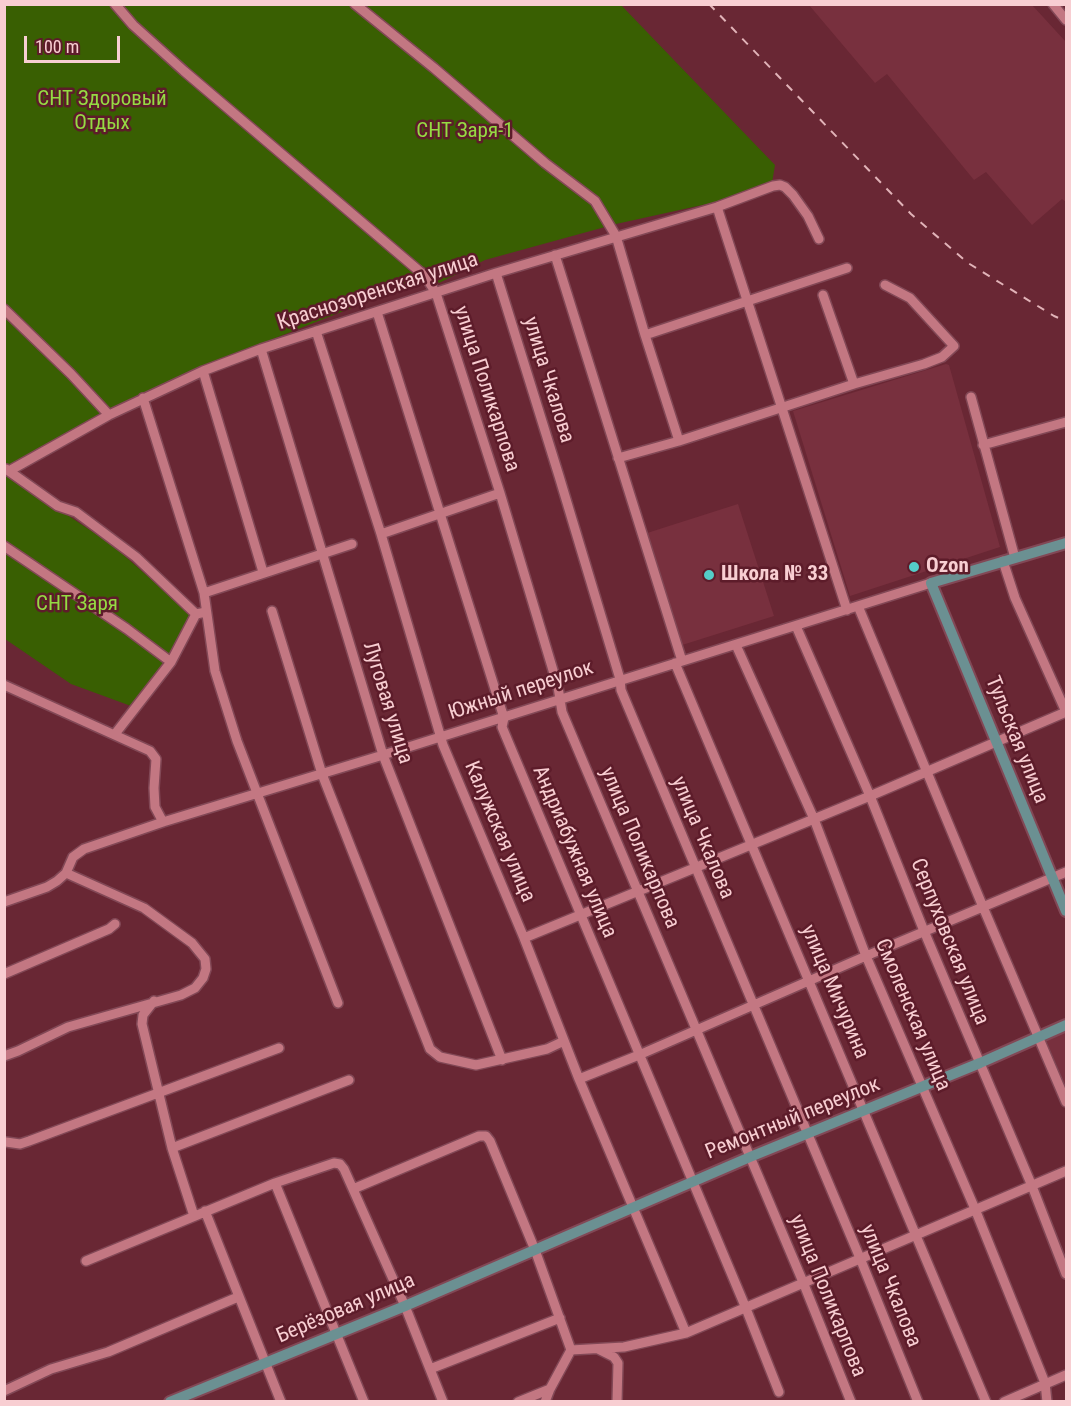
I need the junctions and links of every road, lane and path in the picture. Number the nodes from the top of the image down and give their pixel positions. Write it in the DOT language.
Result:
graph roads {
  1 [pos="115,4"];
  2 [pos="355,4"];
  3 [pos="1053,4"];
  4 [pos="1066,20"];
  5 [pos="717,207"];
  6 [pos="616,236"];
  7 [pos="819,239"];
  8 [pos="555,255"];
  9 [pos="847,268"];
  10 [pos="496,273"];
  11 [pos="885,285"];
  12 [pos="436,293"];
  13 [pos="823,295"];
  14 [pos="746,300"];
  15 [pos="4,309"];
  16 [pos="377,312"];
  17 [pos="316,331"];
  18 [pos="645,335"];
  19 [pos="261,349"];
  20 [pos="203,371"];
  21 [pos="854,384"];
  22 [pos="971,397"];
  23 [pos="143,398"];
  24 [pos="781,408"];
  25 [pos="109,415"];
  26 [pos="1066,422"];
  27 [pos="679,441"];
  28 [pos="983,445"];
  29 [pos="618,458"];
  30 [pos="7,470"];
  31 [pos="500,493"];
  32 [pos="440,515"];
  33 [pos="381,534"];
  34 [pos="1066,543"];
  35 [pos="352,544"];
  36 [pos="4,546"];
  37 [pos="323,554"];
  38 [pos="1009,560"];
  39 [pos="263,572"];
  40 [pos="931,583"];
  41 [pos="204,593"];
  42 [pos="858,606"];
  43 [pos="847,610"];
  44 [pos="272,611"];
  45 [pos="201,613"];
  46 [pos="796,626"];
  47 [pos="736,645"];
  48 [pos="171,662"];
  49 [pos="678,662"];
  50 [pos="620,679"];
  51 [pos="4,685"];
  52 [pos="560,699"];
  53 [pos="1066,712"];
  54 [pos="504,718"];
  55 [pos="116,734"];
  56 [pos="441,737"];
  57 [pos="995,742"];
  58 [pos="383,755"];
  59 [pos="926,771"];
  60 [pos="322,774"];
  61 [pos="258,794"];
  62 [pos="870,796"];
  63 [pos="814,819"];
  64 [pos="163,822"];
  65 [pos="753,844"];
  66 [pos="696,869"];
  67 [pos="1066,872"];
  68 [pos="66,873"];
  69 [pos="1052,878"];
  70 [pos="639,892"];
  71 [pos="4,902"];
  72 [pos="983,907"];
  73 [pos="1066,911"];
  74 [pos="581,915"];
  75 [pos="115,924"];
  76 [pos="924,931"];
  77 [pos="524,938"];
  78 [pos="866,956"];
  79 [pos="4,974"];
  80 [pos="810,980"];
  81 [pos="154,1002"];
  82 [pos="338,1003"];
  83 [pos="752,1005"];
  84 [pos="1066,1025"];
  85 [pos="696,1029"];
  86 [pos="1039,1037"];
  87 [pos="564,1041"];
  88 [pos="279,1048"];
  89 [pos="639,1055"];
  90 [pos="4,1056"];
  91 [pos="502,1060"];
  92 [pos="980,1063"];
  93 [pos="579,1079"];
  94 [pos="349,1080"];
  95 [pos="923,1086"];
  96 [pos="159,1092"];
  97 [pos="1066,1102"];
  98 [pos="865,1110"];
  99 [pos="808,1134"];
  100 [pos="5,1142"];
  101 [pos="172,1148"];
  102 [pos="750,1157"];
  103 [pos="1066,1171"];
  104 [pos="692,1182"];
  105 [pos="275,1183"];
  106 [pos="1032,1186"];
  107 [pos="353,1189"];
  108 [pos="633,1207"];
  109 [pos="975,1209"];
  110 [pos="205,1211"];
  111 [pos="194,1216"];
  112 [pos="917,1235"];
  113 [pos="535,1250"];
  114 [pos="860,1258"];
  115 [pos="86,1262"];
  116 [pos="1066,1274"];
  117 [pos="803,1282"];
  118 [pos="238,1297"];
  119 [pos="405,1306"];
  120 [pos="745,1306"];
  121 [pos="560,1318"];
  122 [pos="686,1333"];
  123 [pos="337,1334"];
  124 [pos="597,1348"];
  125 [pos="571,1350"];
  126 [pos="265,1364"];
  127 [pos="430,1369"];
  128 [pos="1066,1375"];
  129 [pos="1045,1383"];
  130 [pos="550,1389"];
  131 [pos="4,1390"];
  132 [pos="779,1392"];
  133 [pos="170,1401"];
  134 [pos="281,1401"];
  135 [pos="364,1401"];
  136 [pos="443,1401"];
  137 [pos="518,1401"];
  138 [pos="545,1401"];
  139 [pos="617,1401"];
  140 [pos="851,1401"];
  141 [pos="918,1401"];
  142 [pos="986,1401"];
  143 [pos="1004,1401"];
  144 [pos="1047,1401"];
  1 -- 12 [label="street"];
  2 -- 6 [label="street"];
  3 -- 4 [label="street"];
  5 -- 6 [label="street, Краснозоренская улица"];
  5 -- 7 [label="street, Краснозоренская улица"];
  5 -- 14 [label="street"];
  6 -- 8 [label="street, Краснозоренская улица"];
  6 -- 18 [label="street"];
  8 -- 10 [label="street, Краснозоренская улица"];
  8 -- 29 [label="street, улица Мичурина"];
  9 -- 14 [label="street"];
  10 -- 12 [label="street, Краснозоренская улица"];
  10 -- 50 [label="street, улица Чкалова"];
  11 -- 21 [label="street"];
  12 -- 16 [label="street, Краснозоренская улица"];
  12 -- 31 [label="street, улица Поликарпова"];
  13 -- 21 [label="street"];
  14 -- 18 [label="street"];
  14 -- 24 [label="street"];
  15 -- 25 [label="street"];
  16 -- 17 [label="street, Краснозоренская улица"];
  16 -- 32 [label="street, Андриабужная улица"];
  17 -- 19 [label="street, Краснозоренская улица"];
  17 -- 33 [label="street, Калужская улица"];
  18 -- 27 [label="street"];
  19 -- 20 [label="street, Краснозоренская улица"];
  19 -- 37 [label="street, Луговая улица"];
  20 -- 23 [label="street, Краснозоренская улица"];
  20 -- 39 [label="street"];
  21 -- 24 [label="street"];
  22 -- 28 [label="street"];
  23 -- 25 [label="street, Краснозоренская улица"];
  23 -- 41 [label="street"];
  24 -- 27 [label="street"];
  24 -- 43 [label="street"];
  25 -- 30 [label="street, Краснозоренская улица"];
  26 -- 28 [label="street"];
  27 -- 29 [label="street"];
  28 -- 38 [label="street"];
  29 -- 49 [label="street, улица Мичурина"];
  30 -- 45 [label="street"];
  31 -- 32 [label="street"];
  31 -- 52 [label="street, улица Поликарпова"];
  32 -- 33 [label="street"];
  32 -- 54 [label="street, Андриабужная улица"];
  33 -- 56 [label="street, Калужская улица"];
  34 -- 38 [label="main road, Южный переулок"];
  35 -- 37 [label="street"];
  36 -- 48 [label="street"];
  37 -- 39 [label="street"];
  37 -- 58 [label="street, Луговая улица"];
  38 -- 40 [label="main road, Южный переулок"];
  38 -- 53 [label="street"];
  39 -- 41 [label="street"];
  40 -- 42 [label="street, Южный переулок"];
  40 -- 57 [label="main road, Тульская улица"];
  41 -- 45 [label="street"];
  42 -- 43 [label="street, Южный переулок"];
  42 -- 59 [label="street"];
  43 -- 46 [label="street, Южный переулок"];
  44 -- 60 [label="street"];
  45 -- 48 [label="street"];
  45 -- 61 [label="street"];
  46 -- 47 [label="street, Южный переулок"];
  46 -- 62 [label="street, Серпуховская улица"];
  47 -- 49 [label="street, Южный переулок"];
  47 -- 63 [label="street, Смоленская улица"];
  48 -- 55 [label="street"];
  49 -- 50 [label="street, Южный переулок"];
  49 -- 65 [label="street, улица Мичурина"];
  50 -- 52 [label="street, Южный переулок"];
  50 -- 66 [label="street, улица Чкалова"];
  51 -- 55 [label="street"];
  52 -- 54 [label="street, Южный переулок"];
  52 -- 70 [label="street, улица Поликарпова"];
  53 -- 57 [label="street"];
  54 -- 56 [label="street, Южный переулок"];
  54 -- 74 [label="street, Андриабужная улица"];
  55 -- 64 [label="street"];
  56 -- 58 [label="street, Южный переулок"];
  56 -- 77 [label="street, Калужская улица"];
  57 -- 59 [label="street"];
  57 -- 69 [label="main road, Тульская улица"];
  58 -- 60 [label="street, Южный переулок"];
  58 -- 91 [label="street, Луговая улица"];
  59 -- 62 [label="street"];
  59 -- 72 [label="street"];
  60 -- 61 [label="street, Южный переулок"];
  60 -- 91 [label="street"];
  61 -- 64 [label="street, Южный переулок"];
  61 -- 82 [label="street"];
  62 -- 63 [label="street"];
  62 -- 76 [label="street, Серпуховская улица"];
  63 -- 65 [label="street"];
  63 -- 78 [label="street, Смоленская улица"];
  64 -- 68 [label="street, Южный переулок"];
  65 -- 66 [label="street"];
  65 -- 80 [label="street, улица Мичурина"];
  66 -- 70 [label="street"];
  66 -- 83 [label="street, улица Чкалова"];
  67 -- 69 [label="street"];
  68 -- 71 [label="street, Южный переулок"];
  68 -- 81 [label="street"];
  69 -- 72 [label="street"];
  69 -- 73 [label="main road, Тульская улица"];
  70 -- 74 [label="street"];
  70 -- 85 [label="street, улица Поликарпова"];
  72 -- 76 [label="street"];
  72 -- 86 [label="street"];
  74 -- 77 [label="street"];
  74 -- 89 [label="street, Андриабужная улица"];
  75 -- 79 [label="street"];
  76 -- 78 [label="street"];
  76 -- 92 [label="street, Серпуховская улица"];
  77 -- 87 [label="street, Калужская улица"];
  78 -- 80 [label="street"];
  78 -- 95 [label="street, Смоленская улица"];
  80 -- 83 [label="street"];
  80 -- 98 [label="street, улица Мичурина"];
  81 -- 90 [label="street"];
  81 -- 96 [label="street"];
  83 -- 85 [label="street"];
  83 -- 99 [label="street, улица Чкалова"];
  84 -- 86 [label="main road, Ремонтный переулок"];
  85 -- 89 [label="street"];
  85 -- 102 [label="street, улица Поликарпова"];
  86 -- 92 [label="main road, Ремонтный переулок"];
  86 -- 97 [label="street"];
  87 -- 91 [label="street"];
  87 -- 93 [label="street, Калужская улица"];
  88 -- 96 [label="street"];
  89 -- 93 [label="street"];
  89 -- 104 [label="street, Андриабужная улица"];
  92 -- 95 [label="main road, Ремонтный переулок"];
  92 -- 106 [label="street, Серпуховская улица"];
  93 -- 108 [label="street, Калужская улица"];
  94 -- 101 [label="street"];
  95 -- 98 [label="main road, Ремонтный переулок"];
  95 -- 109 [label="street, Смоленская улица"];
  96 -- 100 [label="street"];
  96 -- 101 [label="street"];
  98 -- 99 [label="main road, Ремонтный переулок"];
  98 -- 112 [label="street, улица Мичурина"];
  99 -- 102 [label="main road, Ремонтный переулок"];
  99 -- 114 [label="street, улица Чкалова"];
  101 -- 111 [label="street"];
  102 -- 104 [label="main road, Ремонтный переулок"];
  102 -- 117 [label="street, улица Поликарпова"];
  103 -- 106 [label="street"];
  104 -- 108 [label="main road, Ремонтный переулок"];
  104 -- 120 [label="street, Андриабужная улица"];
  105 -- 107 [label="street"];
  105 -- 110 [label="street"];
  105 -- 123 [label="street"];
  106 -- 109 [label="street"];
  106 -- 116 [label="street, Серпуховская улица"];
  107 -- 113 [label="street"];
  107 -- 119 [label="street"];
  108 -- 113 [label="main road, Ремонтный переулок"];
  108 -- 122 [label="street, Калужская улица"];
  109 -- 112 [label="street"];
  109 -- 129 [label="street, Смоленская улица"];
  110 -- 111 [label="street"];
  110 -- 118 [label="street"];
  111 -- 115 [label="street"];
  112 -- 114 [label="street"];
  112 -- 142 [label="street, улица Мичурина"];
  113 -- 119 [label="main road, Берёзовая улица"];
  113 -- 121 [label="street"];
  114 -- 117 [label="street"];
  114 -- 141 [label="street, улица Чкалова"];
  117 -- 120 [label="street"];
  117 -- 140 [label="street, улица Поликарпова"];
  118 -- 126 [label="street"];
  118 -- 131 [label="street"];
  119 -- 123 [label="main road, Берёзовая улица"];
  119 -- 127 [label="street"];
  120 -- 122 [label="street"];
  120 -- 132 [label="street, Андриабужная улица"];
  121 -- 125 [label="street"];
  121 -- 127 [label="street"];
  122 -- 124 [label="street"];
  123 -- 126 [label="main road, Берёзовая улица"];
  123 -- 135 [label="street"];
  124 -- 125 [label="street"];
  124 -- 139 [label="street"];
  125 -- 130 [label="street"];
  126 -- 133 [label="main road, Берёзовая улица"];
  126 -- 134 [label="street"];
  127 -- 136 [label="street"];
  128 -- 129 [label="street"];
  129 -- 143 [label="street"];
  129 -- 144 [label="street, Смоленская улица"];
  130 -- 137 [label="street"];
  130 -- 138 [label="street"];
}
